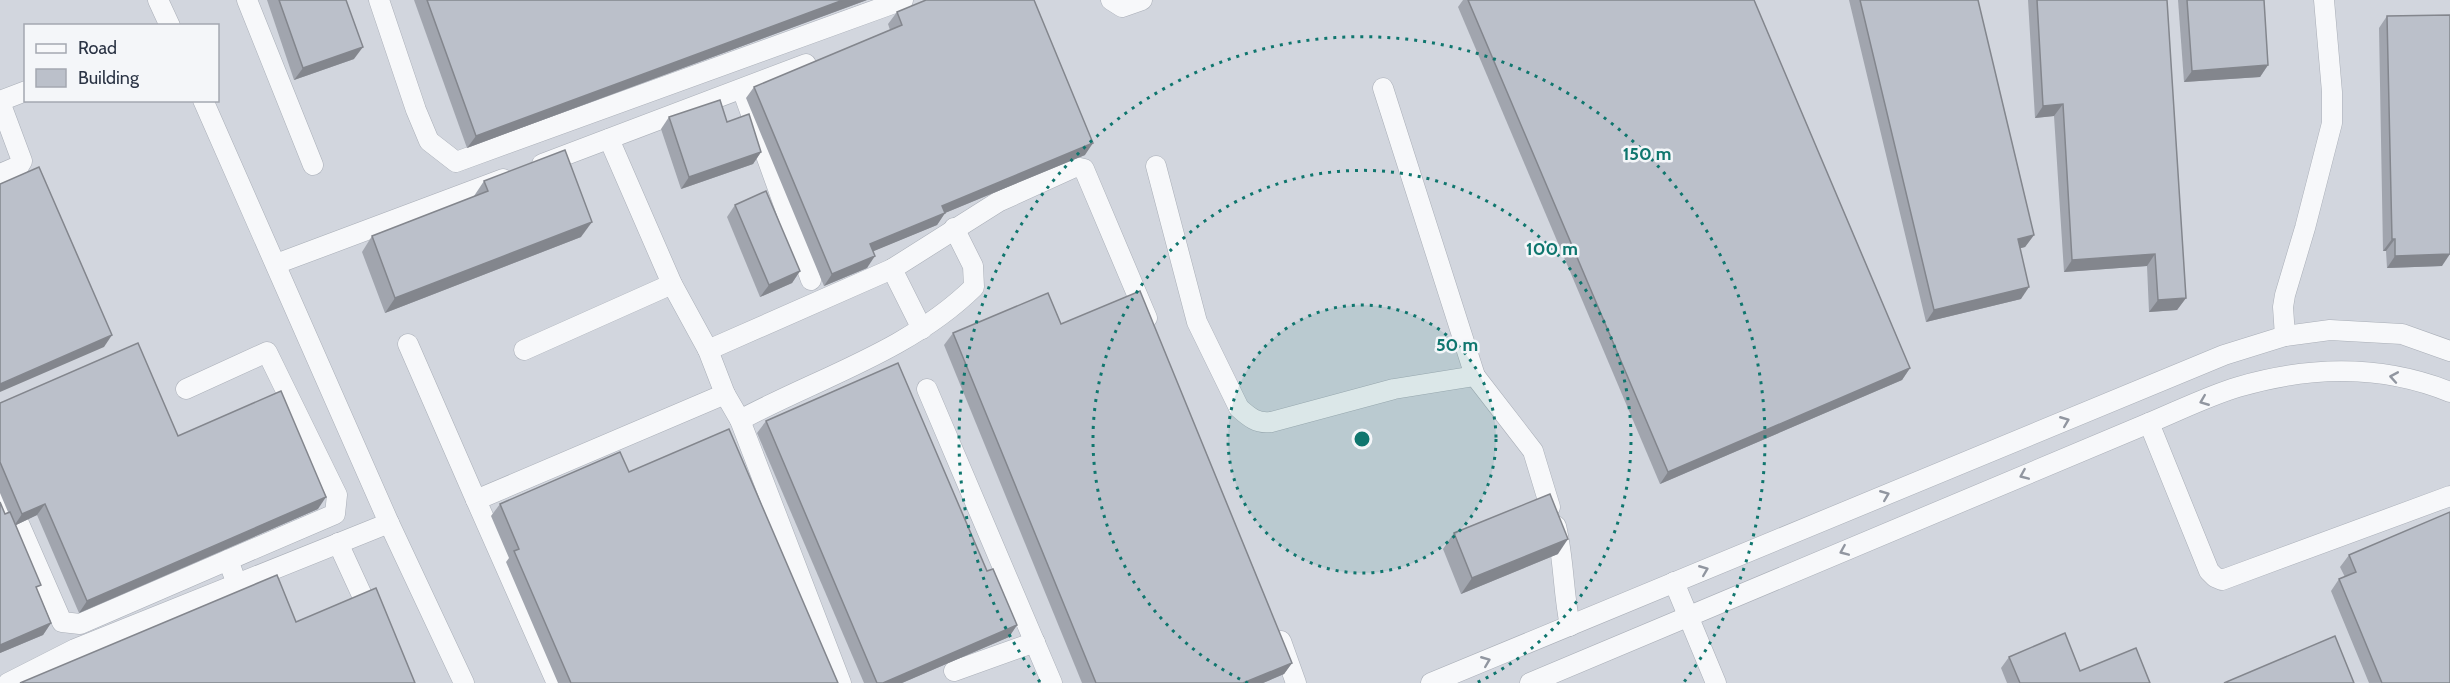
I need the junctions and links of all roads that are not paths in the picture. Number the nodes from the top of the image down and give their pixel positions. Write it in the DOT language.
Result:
graph roads {
  1 [pos="158,0"];
  2 [pos="247,0"];
  3 [pos="379,0"];
  4 [pos="903,0"];
  5 [pos="1111,0"];
  6 [pos="1142,0"];
  7 [pos="2325,0"];
  8 [pos="169,24"];
  9 [pos="806,64"];
  10 [pos="1383,88"];
  11 [pos="742,89"];
  12 [pos="24,92"];
  13 [pos="0,101"];
  14 [pos="204,102"];
  15 [pos="609,139"];
  16 [pos="313,165"];
  17 [pos="1156,166"];
  18 [pos="0,174"];
  19 [pos="954,228"];
  20 [pos="276,264"];
  21 [pos="892,269"];
  22 [pos="811,280"];
  23 [pos="672,284"];
  24 [pos="922,329"];
  25 [pos="1153,334"];
  26 [pos="2285,336"];
  27 [pos="408,344"];
  28 [pos="524,350"];
  29 [pos="708,350"];
  30 [pos="2450,351"];
  31 [pos="1475,376"];
  32 [pos="186,389"];
  33 [pos="927,389"];
  34 [pos="2450,392"];
  35 [pos="725,394"];
  36 [pos="740,420"];
  37 [pos="2148,423"];
  38 [pos="0,480"];
  39 [pos="2450,496"];
  40 [pos="476,500"];
  41 [pos="1550,507"];
  42 [pos="389,523"];
  43 [pos="1556,526"];
  44 [pos="338,543"];
  45 [pos="228,560"];
  46 [pos="1674,582"];
  47 [pos="237,584"];
  48 [pos="1688,617"];
  49 [pos="1273,620"];
  50 [pos="1570,626"];
  51 [pos="377,629"];
  52 [pos="1035,642"];
  53 [pos="954,671"];
  54 [pos="555,680"];
  55 [pos="1437,682"];
  56 [pos="8,683"];
  57 [pos="464,683"];
  58 [pos="841,683"];
  59 [pos="1052,683"];
  60 [pos="1296,683"];
  61 [pos="1530,683"];
  62 [pos="1716,683"];
  1 -- 8 [label="street"];
  2 -- 16 [label="street"];
  3 -- 4 [label="street"];
  5 -- 6 [label="street"];
  7 -- 26 [label="street"];
  9 -- 11 [label="street"];
  10 -- 31 [label="street"];
  11 -- 15 [label="street"];
  11 -- 22 [label="street"];
  12 -- 13 [label="street"];
  13 -- 18 [label="street"];
  14 -- 20 [label="street"];
  15 -- 20 [label="street"];
  15 -- 23 [label="street"];
  17 -- 31 [label="street"];
  19 -- 21 [label="street"];
  19 -- 24 [label="street"];
  19 -- 25 [label="street"];
  20 -- 42 [label="street"];
  21 -- 24 [label="street"];
  21 -- 29 [label="street"];
  23 -- 28 [label="street"];
  23 -- 29 [label="street"];
  24 -- 36 [label="street"];
  26 -- 30 [label="street"];
  46 -- 26 [label="street, one-way"];
  27 -- 40 [label="street"];
  29 -- 35 [label="street"];
  31 -- 41 [label="street"];
  32 -- 45 [label="street"];
  33 -- 52 [label="street"];
  34 -- 37 [label="street, one-way"];
  35 -- 36 [label="street"];
  35 -- 40 [label="street"];
  36 -- 58 [label="street"];
  37 -- 39 [label="street"];
  37 -- 48 [label="street, one-way"];
  38 -- 45 [label="street"];
  40 -- 54 [label="street"];
  42 -- 44 [label="street"];
  42 -- 57 [label="street"];
  43 -- 50 [label="street"];
  44 -- 47 [label="street"];
  44 -- 51 [label="street"];
  45 -- 47 [label="street"];
  46 -- 48 [label="street"];
  46 -- 50 [label="street"];
  47 -- 56 [label="street"];
  48 -- 61 [label="street"];
  48 -- 62 [label="street"];
  49 -- 60 [label="street"];
  55 -- 50 [label="street, one-way"];
  52 -- 53 [label="street"];
  52 -- 59 [label="street"];
}
